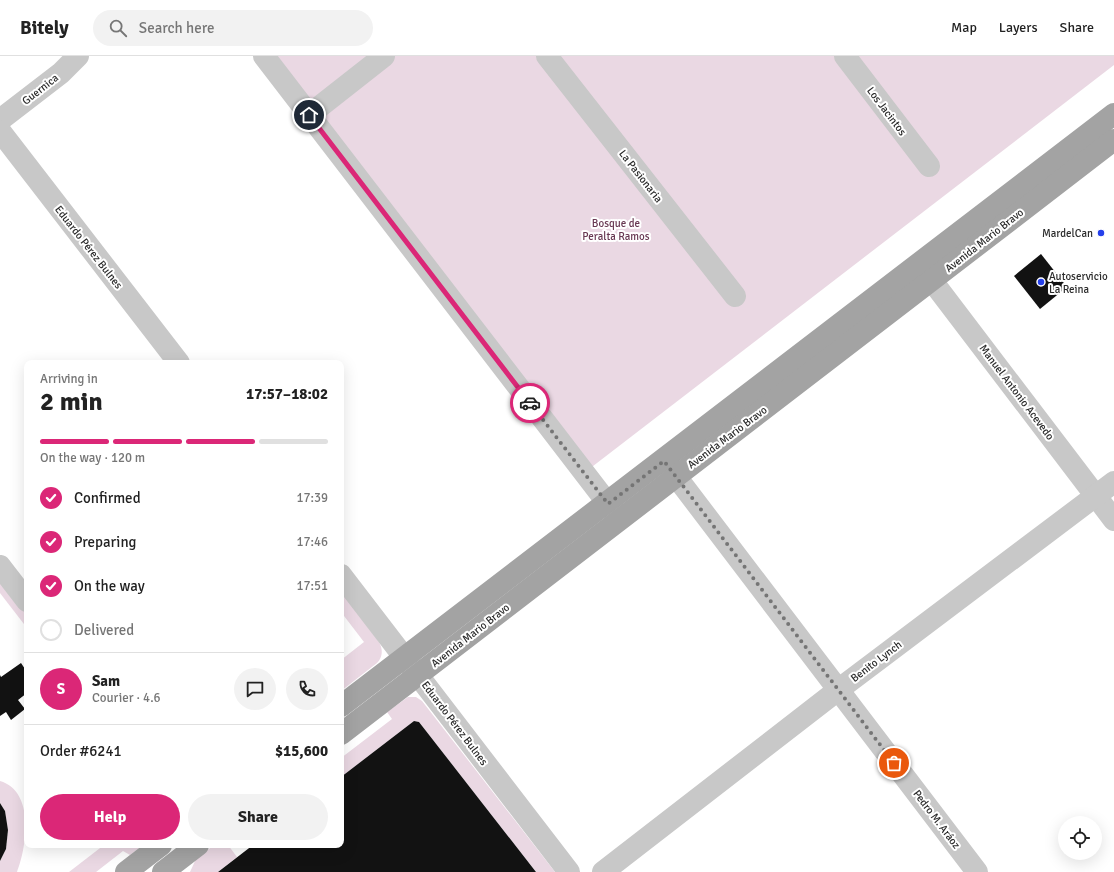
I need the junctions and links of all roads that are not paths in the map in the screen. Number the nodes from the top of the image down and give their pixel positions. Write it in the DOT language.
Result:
graph roads {
  1 [pos="78,56"];
  2 [pos="264,56"];
  3 [pos="384,56"];
  4 [pos="547,56"];
  5 [pos="845,56"];
  6 [pos="1114,114"];
  7 [pos="309,115"];
  8 [pos="0,120"];
  9 [pos="0,131"];
  10 [pos="1114,140"];
  11 [pos="929,166"];
  12 [pos="925,272"];
  13 [pos="735,296"];
  14 [pos="177,360"];
  15 [pos="670,469"];
  16 [pos="1114,482"];
  17 [pos="1096,496"];
  18 [pos="614,512"];
  19 [pos="1114,520"];
  20 [pos="0,566"];
  21 [pos="344,579"];
  22 [pos="24,597"];
  23 [pos="404,658"];
  24 [pos="418,675"];
  25 [pos="838,690"];
  26 [pos="344,704"];
  27 [pos="344,732"];
  28 [pos="194,848"];
  29 [pos="156,849"];
  30 [pos="126,872"];
  31 [pos="164,872"];
  32 [pos="569,872"];
  33 [pos="603,872"];
  34 [pos="977,872"];
  1 -- 8 [label="street, Guernica"];
  2 -- 7 [label="street"];
  3 -- 7 [label="street"];
  4 -- 13 [label="street, La Pasionaria"];
  5 -- 11 [label="street, Los Jacintos"];
  6 -- 12 [label="main road, Avenida Mario Bravo"];
  7 -- 18 [label="street"];
  9 -- 14 [label="street, Eduardo Pérez Bulnes"];
  10 -- 12 [label="main road, Avenida Mario Bravo"];
  12 -- 15 [label="main road, Avenida Mario Bravo"];
  12 -- 17 [label="street, Manuel Antonio Acevedo"];
  15 -- 18 [label="main road, Avenida Mario Bravo"];
  15 -- 25 [label="street, Pedro M. Aráoz"];
  16 -- 17 [label="street, Benito Lynch"];
  17 -- 19 [label="street, Manuel Antonio Acevedo"];
  17 -- 25 [label="street, Benito Lynch"];
  18 -- 23 [label="main road, Avenida Mario Bravo"];
  18 -- 24 [label="main road, Avenida Mario Bravo"];
  20 -- 22 [label="street"];
  21 -- 23 [label="street, Eduardo Pérez Bulnes"];
  23 -- 24 [label="street, Eduardo Pérez Bulnes"];
  23 -- 26 [label="main road, Avenida Mario Bravo"];
  24 -- 27 [label="main road, Avenida Mario Bravo"];
  24 -- 32 [label="street, Eduardo Pérez Bulnes"];
  25 -- 33 [label="street, Benito Lynch"];
  25 -- 34 [label="street, Pedro M. Aráoz"];
  28 -- 31 [label="main road"];
  29 -- 30 [label="main road"];
  29 -- 31 [label="street"];
}
